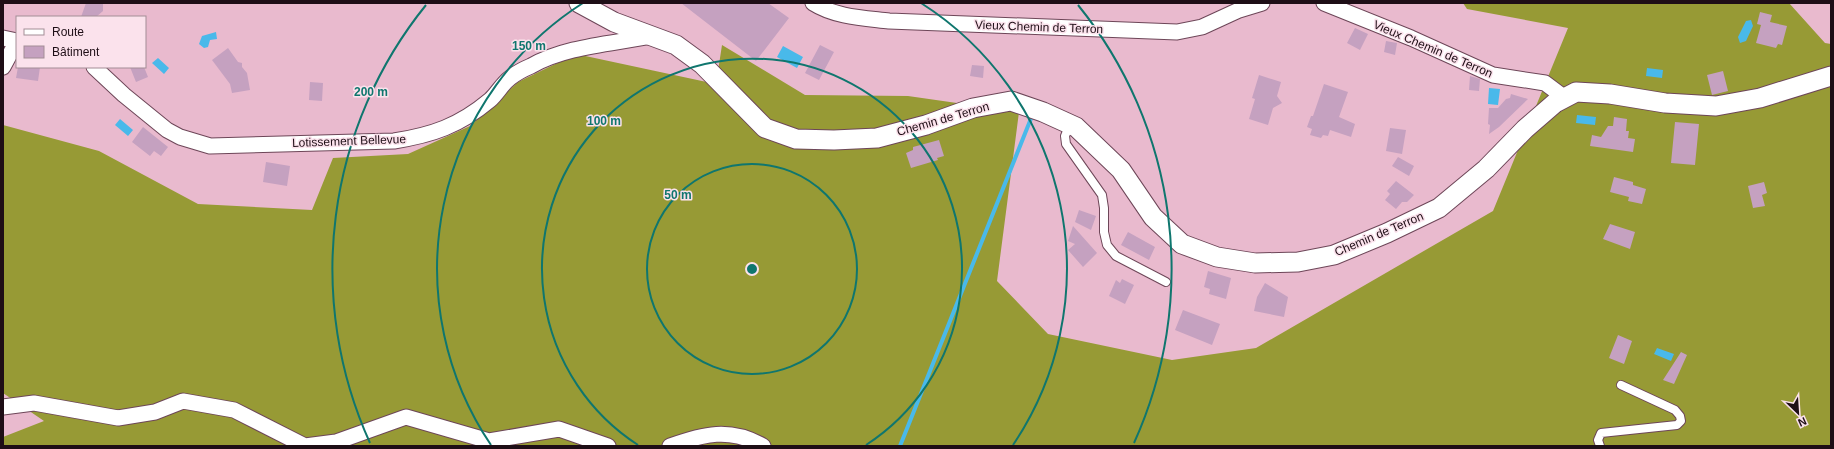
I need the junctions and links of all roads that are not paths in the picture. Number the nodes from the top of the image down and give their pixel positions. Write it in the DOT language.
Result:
graph roads {
  1 [pos="580,3"];
  2 [pos="813,3"];
  3 [pos="1262,3"];
  4 [pos="1324,3"];
  5 [pos="651,36"];
  6 [pos="3,38"];
  7 [pos="16,41"];
  8 [pos="16,43"];
  9 [pos="3,67"];
  10 [pos="95,68"];
  11 [pos="1831,76"];
  12 [pos="1565,98"];
  13 [pos="1070,124"];
  14 [pos="1166,282"];
  15 [pos="1621,385"];
  16 [pos="3,407"];
  17 [pos="608,446"];
  18 [pos="670,446"];
  19 [pos="763,446"];
  20 [pos="1600,446"];
  1 -- 5 [label="street, Chemin de Terron"];
  2 -- 3 [label="street, Vieux Chemin de Terron"];
  4 -- 12 [label="street, Vieux Chemin de Terron"];
  5 -- 10 [label="street, Lotissement Bellevue"];
  5 -- 13 [label="street, Chemin de Terron"];
  6 -- 7 [label="street"];
  8 -- 9 [label="street"];
  11 -- 12 [label="street, Chemin de Terron"];
  12 -- 13 [label="street, Chemin de Terron"];
  13 -- 14 [label="lane"];
  15 -- 20 [label="lane"];
  16 -- 17 [label="street"];
  18 -- 19 [label="street"];
}
